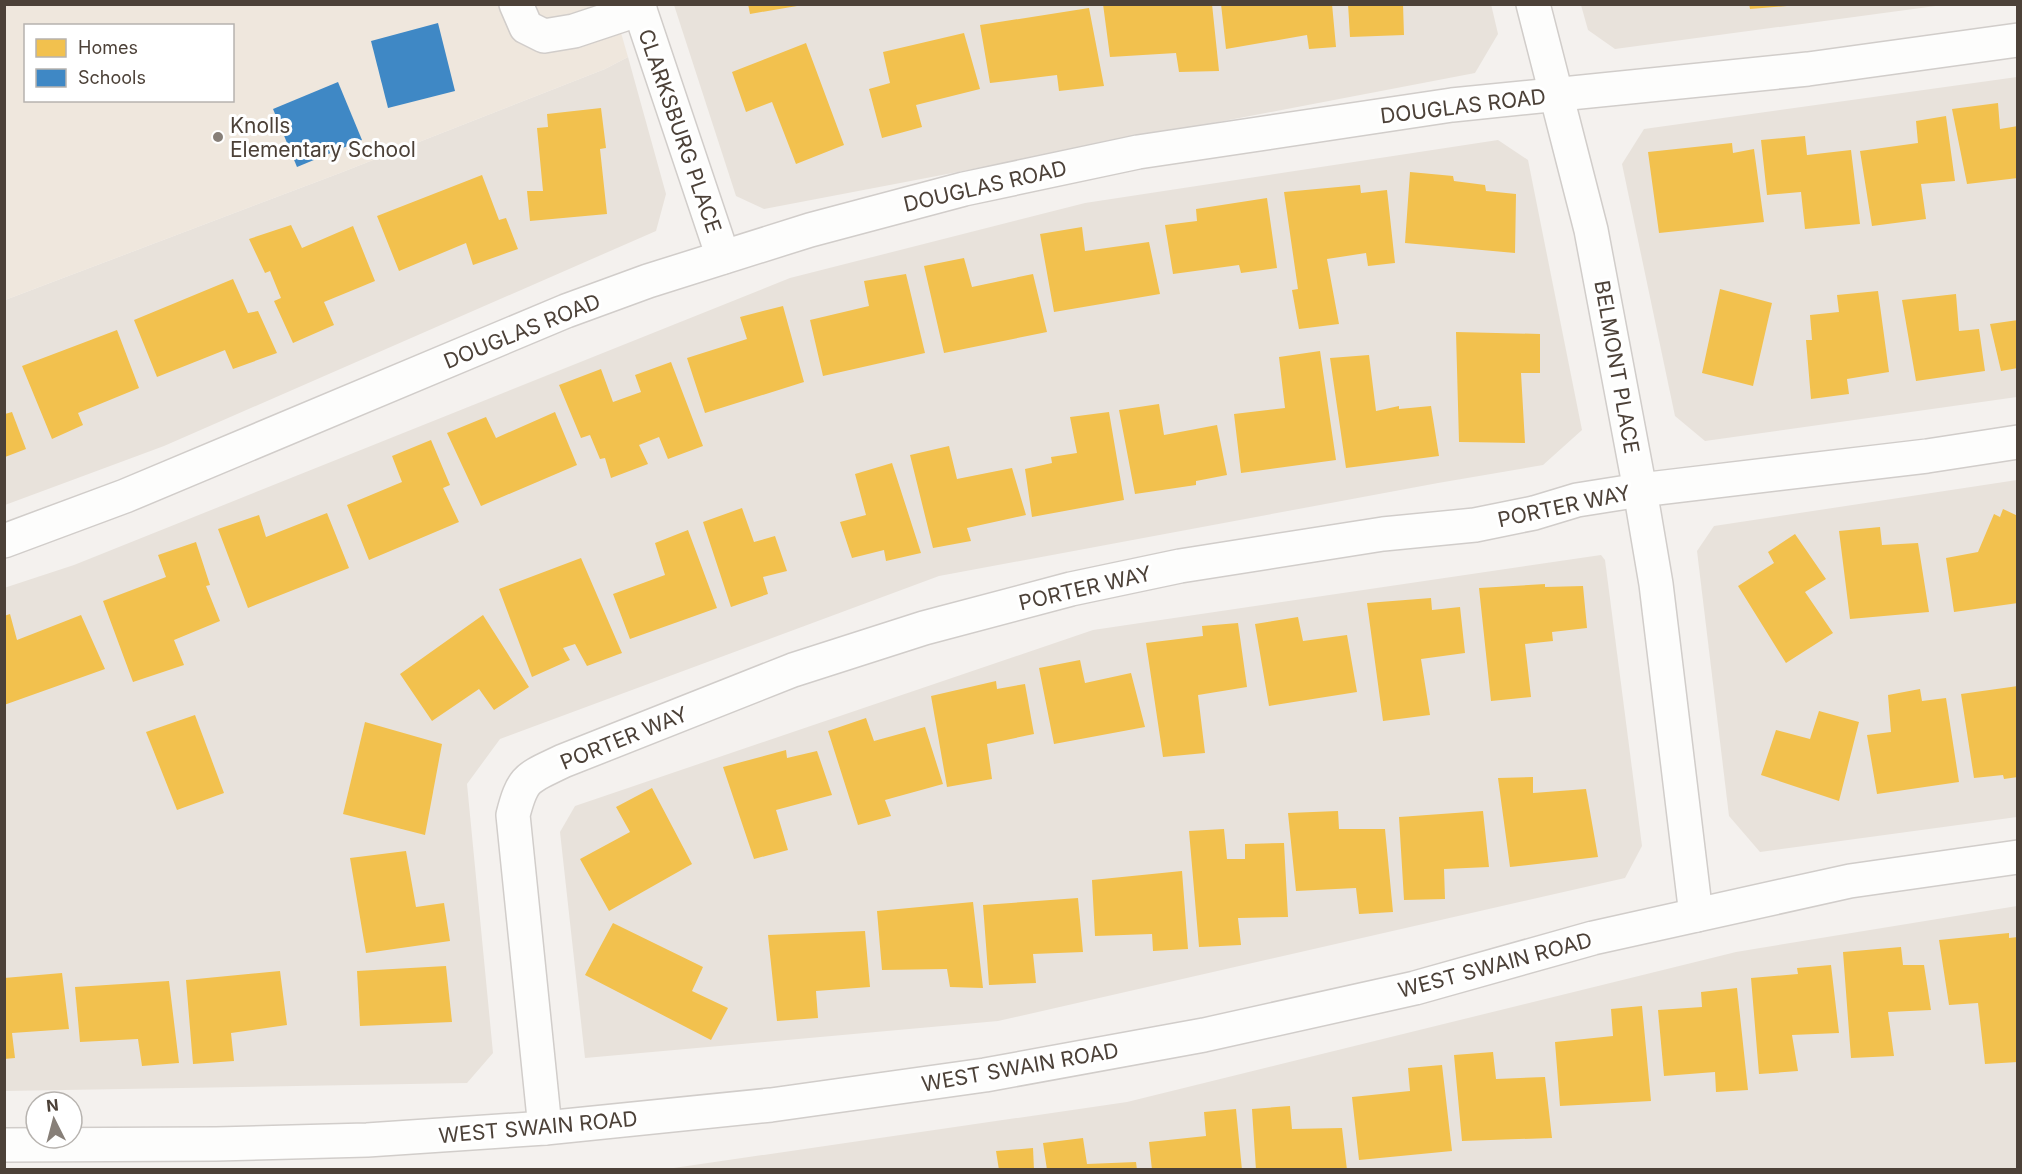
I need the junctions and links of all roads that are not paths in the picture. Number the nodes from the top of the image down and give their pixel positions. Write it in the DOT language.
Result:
graph roads {
  1 [pos="516,4"];
  2 [pos="1533,4"];
  3 [pos="639,7"];
  4 [pos="2018,40"];
  5 [pos="1557,95"];
  6 [pos="723,256"];
  7 [pos="2018,442"];
  8 [pos="1640,490"];
  9 [pos="4,541"];
  10 [pos="2018,857"];
  11 [pos="1696,915"];
  12 [pos="545,1128"];
  13 [pos="4,1145"];
  1 -- 3 [label="street"];
  2 -- 5 [label="street, BELMONT PLACE"];
  3 -- 6 [label="street, CLARKSBURG PLACE"];
  4 -- 5 [label="street, DOUGLAS ROAD"];
  5 -- 6 [label="street, DOUGLAS ROAD"];
  5 -- 8 [label="street, BELMONT PLACE"];
  6 -- 9 [label="street, DOUGLAS ROAD"];
  7 -- 8 [label="street, PORTER WAY"];
  8 -- 11 [label="street, BELMONT PLACE"];
  8 -- 12 [label="street, PORTER WAY"];
  10 -- 11 [label="street, WEST SWAIN ROAD"];
  11 -- 12 [label="street, WEST SWAIN ROAD"];
  12 -- 13 [label="street, WEST SWAIN ROAD"];
}
